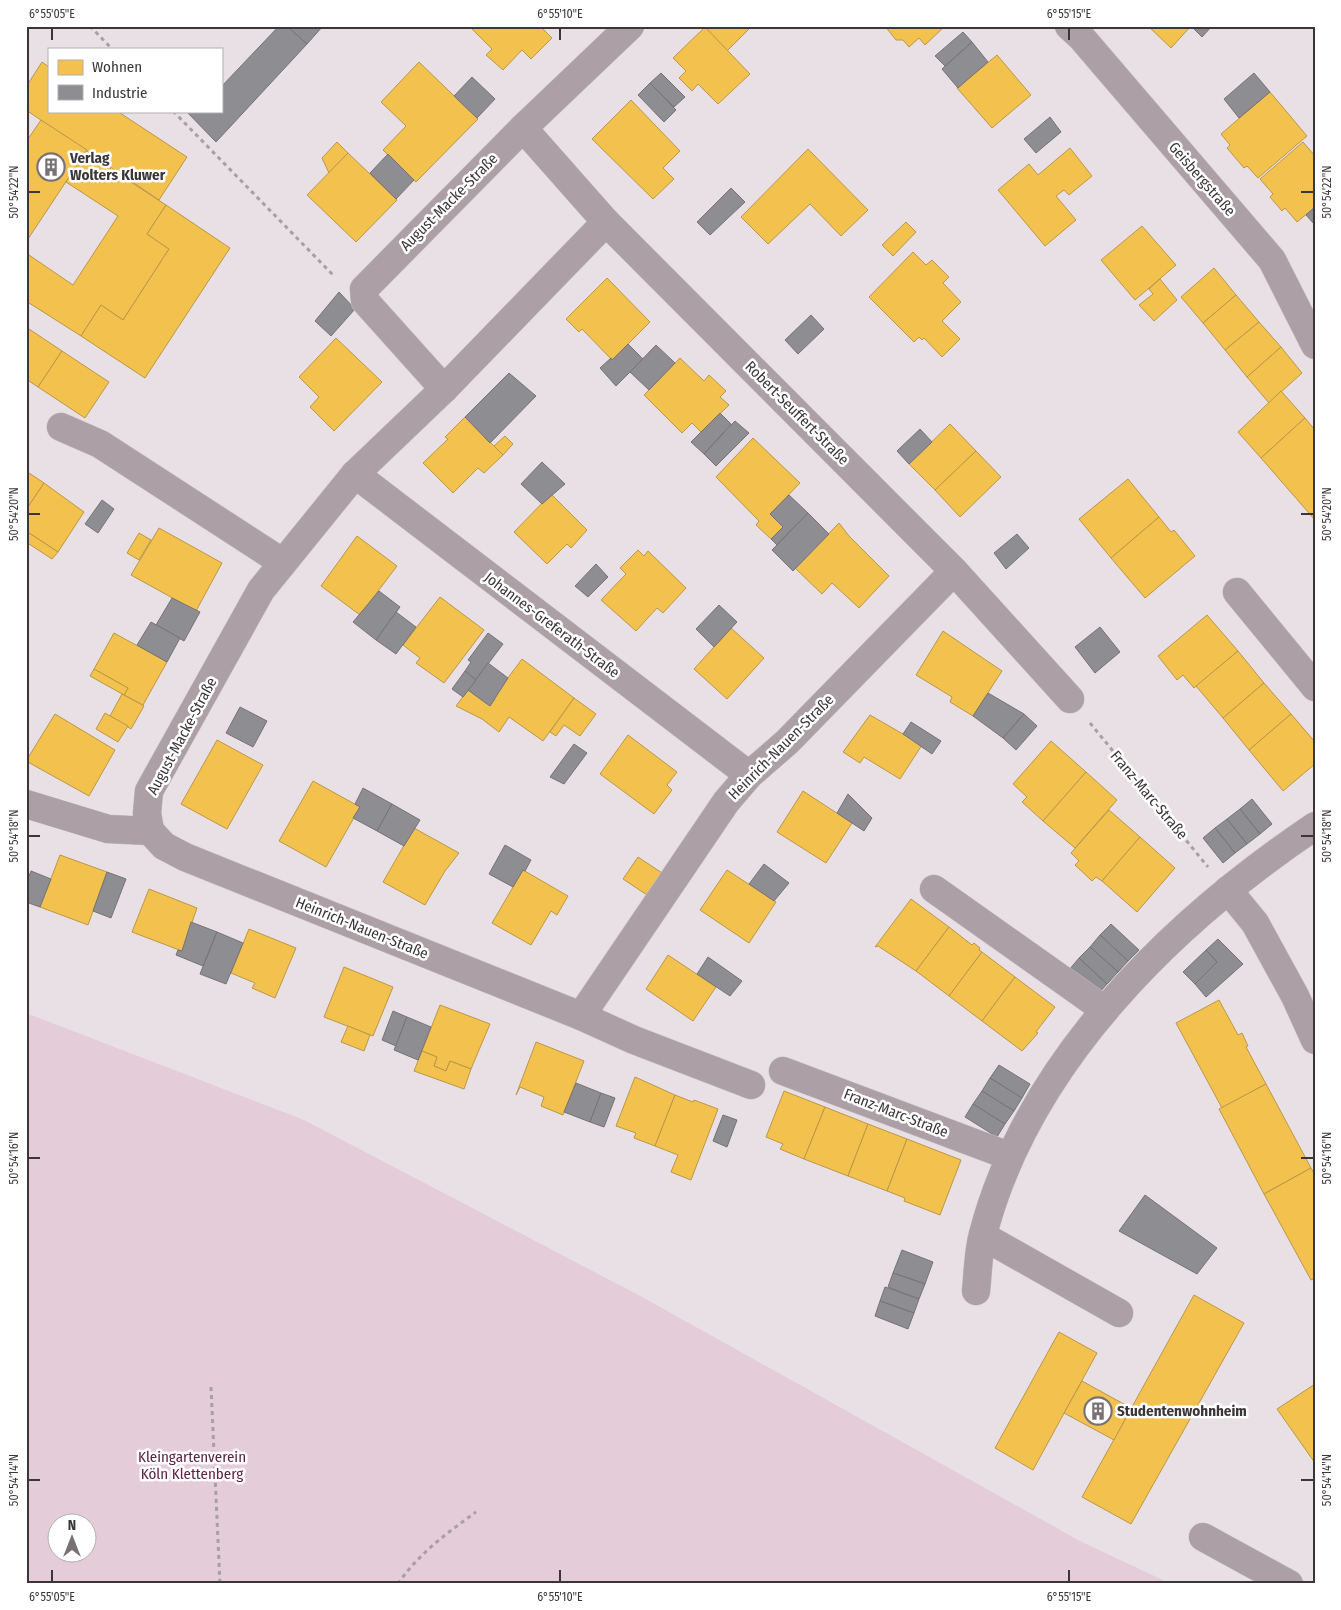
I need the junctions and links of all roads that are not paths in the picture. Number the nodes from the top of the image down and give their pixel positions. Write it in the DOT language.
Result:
graph roads {
  1 [pos="630,26"];
  2 [pos="1069,26"];
  3 [pos="523,128"];
  4 [pos="606,222"];
  5 [pos="1315,345"];
  6 [pos="444,389"];
  7 [pos="61,426"];
  8 [pos="355,474"];
  9 [pos="282,562"];
  10 [pos="954,571"];
  11 [pos="1237,592"];
  12 [pos="1315,687"];
  13 [pos="1070,699"];
  14 [pos="749,775"];
  15 [pos="26,804"];
  16 [pos="1315,826"];
  17 [pos="150,831"];
  18 [pos="934,889"];
  19 [pos="1228,890"];
  20 [pos="1105,1010"];
  21 [pos="581,1016"];
  22 [pos="1315,1040"];
  23 [pos="783,1070"];
  24 [pos="751,1085"];
  25 [pos="1009,1156"];
  26 [pos="983,1236"];
  27 [pos="976,1291"];
  28 [pos="1119,1313"];
  29 [pos="1203,1537"];
  30 [pos="1290,1584"];
  1 -- 3 [label="street, August-Macke-Straße"];
  2 -- 5 [label="street, Geisbergstraße"];
  3 -- 4 [label="street, Robert-Seuffert-Straße"];
  3 -- 6 [label="street, August-Macke-Straße"];
  4 -- 6 [label="street, August-Macke-Straße"];
  4 -- 10 [label="street, Robert-Seuffert-Straße"];
  6 -- 8 [label="street, August-Macke-Straße"];
  7 -- 9 [label="street"];
  8 -- 9 [label="street, August-Macke-Straße"];
  8 -- 14 [label="street, Johannes-Greferath-Straße"];
  9 -- 17 [label="street, August-Macke-Straße"];
  10 -- 13 [label="street, Robert-Seuffert-Straße"];
  10 -- 14 [label="street, Heinrich-Nauen-Straße"];
  11 -- 12 [label="street"];
  14 -- 21 [label="street, Heinrich-Nauen-Straße"];
  15 -- 17 [label="street"];
  16 -- 19 [label="street"];
  17 -- 21 [label="street, Heinrich-Nauen-Straße"];
  18 -- 20 [label="street"];
  19 -- 20 [label="street"];
  19 -- 22 [label="street"];
  20 -- 25 [label="street"];
  21 -- 24 [label="street, Heinrich-Nauen-Straße"];
  23 -- 25 [label="street, Franz-Marc-Straße"];
  25 -- 26 [label="street"];
  26 -- 27 [label="street"];
  26 -- 28 [label="street"];
  29 -- 30 [label="street"];
}
